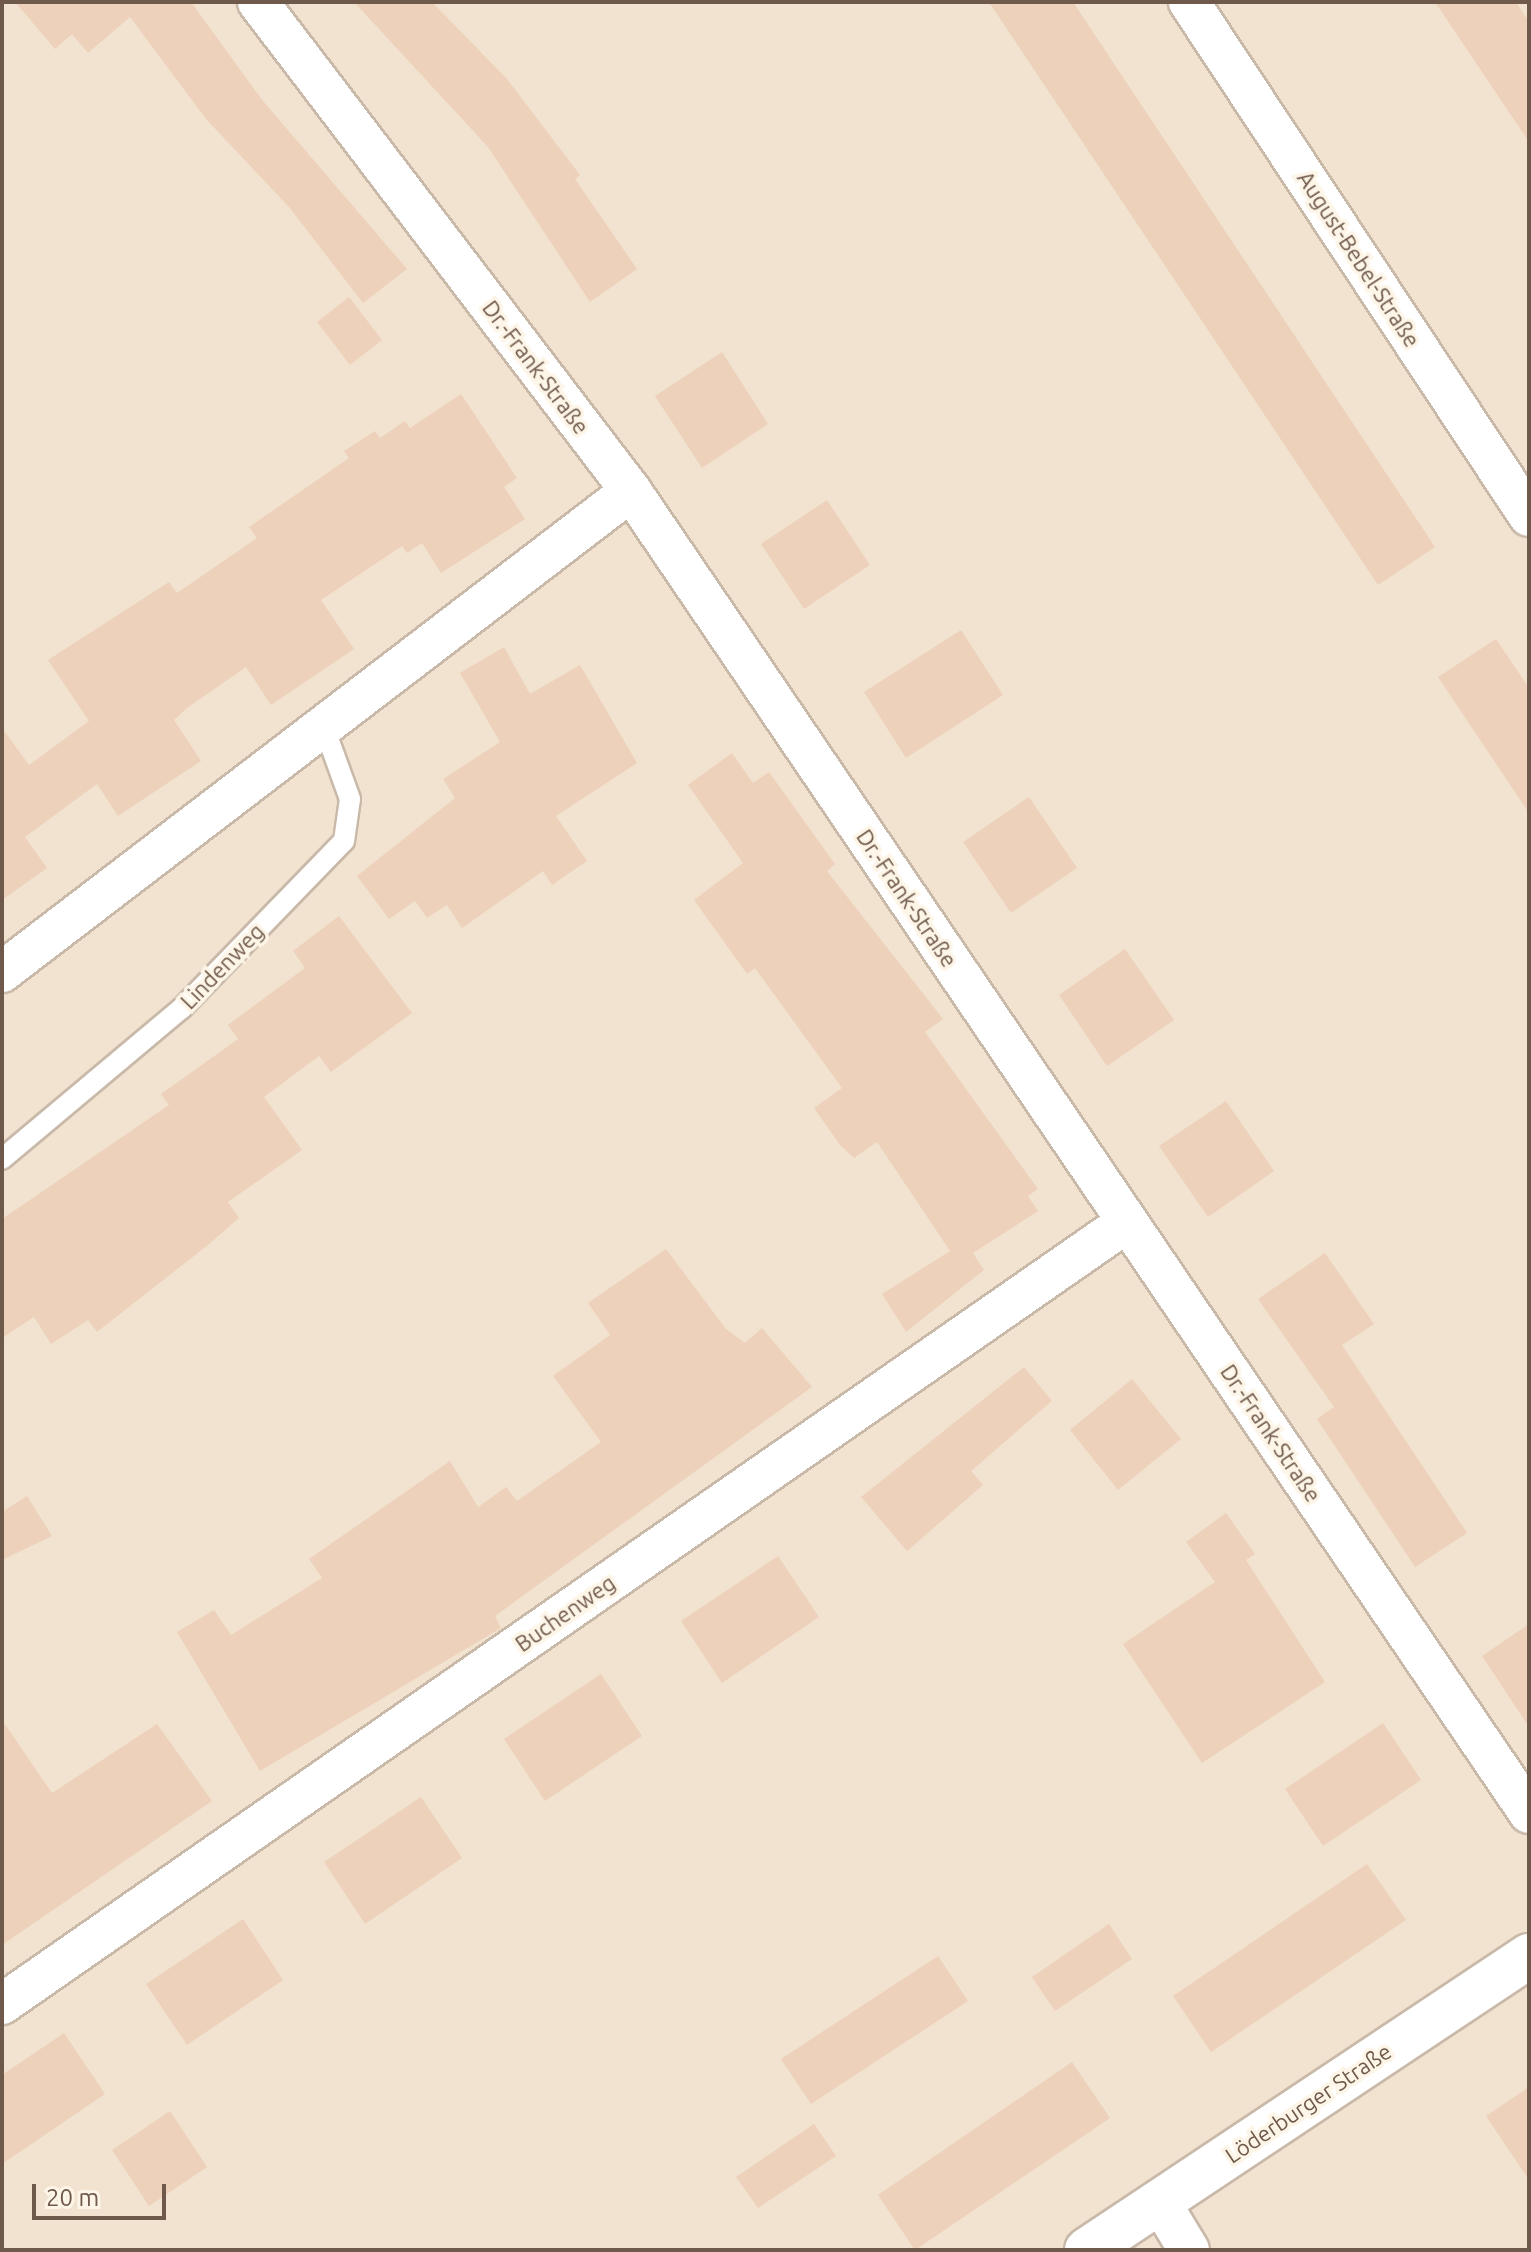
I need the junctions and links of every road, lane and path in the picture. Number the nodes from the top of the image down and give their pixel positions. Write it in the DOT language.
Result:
graph roads {
  1 [pos="258,2"];
  2 [pos="1189,2"];
  3 [pos="631,491"];
  4 [pos="1529,516"];
  5 [pos="324,727"];
  6 [pos="2,972"];
  7 [pos="2,1159"];
  8 [pos="1127,1222"];
  9 [pos="1529,1813"];
  10 [pos="1529,1956"];
  11 [pos="2,2004"];
  12 [pos="1160,2202"];
  13 [pos="1087,2250"];
  14 [pos="1189,2250"];
  1 -- 3 [label="street, Dr.-Frank-Straße"];
  2 -- 4 [label="street, August-Bebel-Straße"];
  3 -- 5 [label="street"];
  3 -- 8 [label="street, Dr.-Frank-Straße"];
  5 -- 6 [label="street"];
  5 -- 7 [label="lane, Lindenweg"];
  8 -- 9 [label="street, Dr.-Frank-Straße"];
  8 -- 11 [label="street, Buchenweg"];
  10 -- 12 [label="street, Löderburger Straße"];
  12 -- 13 [label="street, Löderburger Straße"];
  12 -- 14 [label="street"];
}
